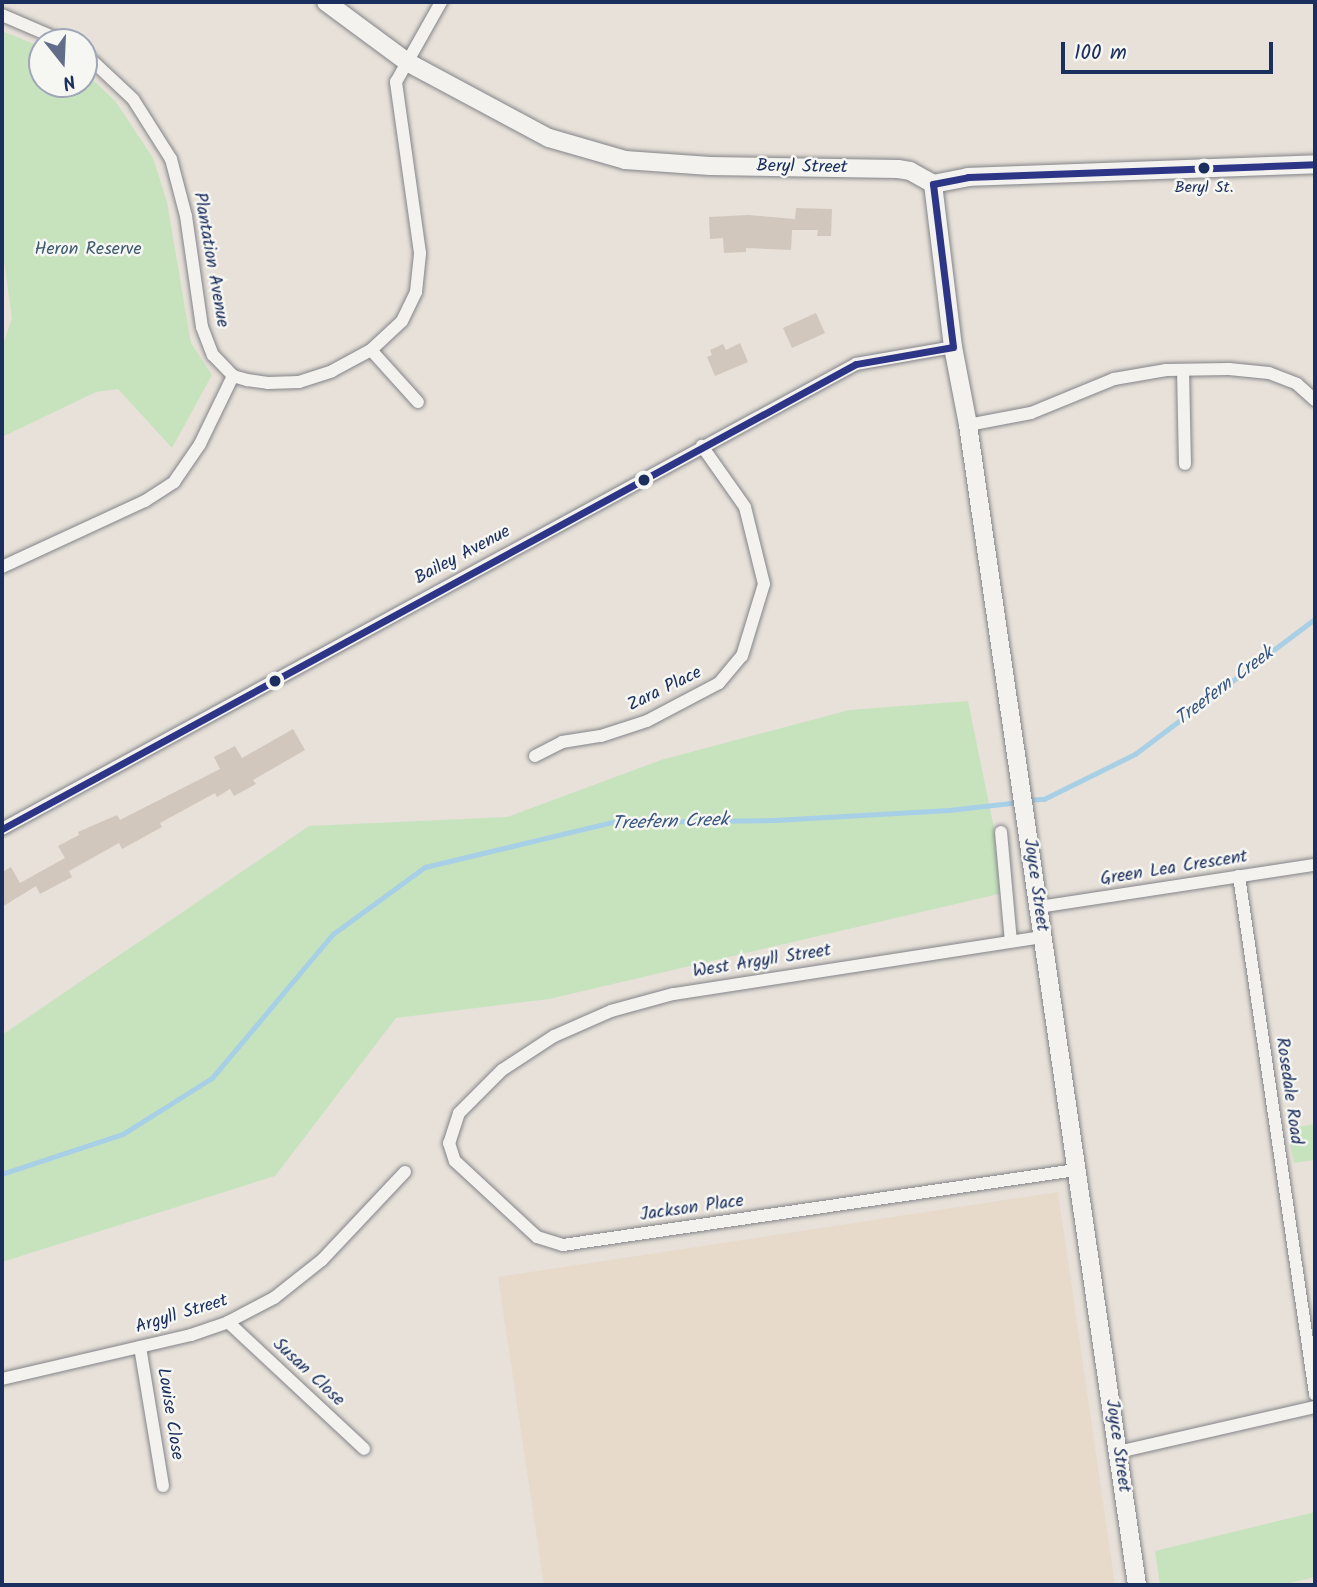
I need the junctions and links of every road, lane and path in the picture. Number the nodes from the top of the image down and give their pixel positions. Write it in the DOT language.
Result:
graph roads {
  1 [pos="326,2"];
  2 [pos="441,2"];
  3 [pos="2,15"];
  4 [pos="32,28"];
  5 [pos="407,62"];
  6 [pos="98,65"];
  7 [pos="1315,164"];
  8 [pos="933,184"];
  9 [pos="953,347"];
  10 [pos="371,350"];
  11 [pos="1183,370"];
  12 [pos="233,376"];
  13 [pos="1315,400"];
  14 [pos="418,402"];
  15 [pos="968,425"];
  16 [pos="702,446"];
  17 [pos="1185,464"];
  18 [pos="2,567"];
  19 [pos="535,756"];
  20 [pos="2,829"];
  21 [pos="1001,832"];
  22 [pos="1315,866"];
  23 [pos="1239,876"];
  24 [pos="1039,907"];
  25 [pos="1042,937"];
  26 [pos="1011,942"];
  27 [pos="502,1070"];
  28 [pos="1076,1170"];
  29 [pos="405,1172"];
  30 [pos="228,1322"];
  31 [pos="140,1347"];
  32 [pos="2,1379"];
  33 [pos="1315,1394"];
  34 [pos="1315,1407"];
  35 [pos="364,1449"];
  36 [pos="1118,1452"];
  37 [pos="163,1486"];
  38 [pos="1137,1585"];
  1 -- 5 [label="street, Beryl Street"];
  2 -- 5 [label="street"];
  3 -- 4 [label="street"];
  5 -- 8 [label="street, Beryl Street"];
  5 -- 10 [label="street"];
  6 -- 12 [label="street, Plantation Avenue"];
  7 -- 8 [label="street"];
  8 -- 9 [label="street, Joyce Street"];
  9 -- 15 [label="street, Joyce Street"];
  9 -- 16 [label="street, Bailey Avenue"];
  10 -- 12 [label="street"];
  10 -- 14 [label="street"];
  11 -- 13 [label="street"];
  11 -- 15 [label="street"];
  11 -- 17 [label="street"];
  12 -- 18 [label="street"];
  15 -- 24 [label="street, Joyce Street"];
  16 -- 19 [label="street, Zara Place"];
  16 -- 20 [label="street, Bailey Avenue"];
  21 -- 26 [label="street"];
  22 -- 23 [label="street, Green Lea Crescent"];
  23 -- 24 [label="street, Green Lea Crescent"];
  23 -- 33 [label="street, Rosedale Road"];
  24 -- 25 [label="street, Joyce Street"];
  25 -- 26 [label="street, West Argyll Street"];
  25 -- 28 [label="street, Joyce Street"];
  26 -- 27 [label="street, West Argyll Street"];
  27 -- 28 [label="street, Jackson Place"];
  28 -- 36 [label="street, Joyce Street"];
  29 -- 30 [label="street, Argyll Street"];
  30 -- 31 [label="street, Argyll Street"];
  30 -- 35 [label="street, Susan Close"];
  31 -- 32 [label="street, Argyll Street"];
  31 -- 37 [label="street, Louise Close"];
  34 -- 36 [label="street"];
  36 -- 38 [label="street, Joyce Street"];
}
